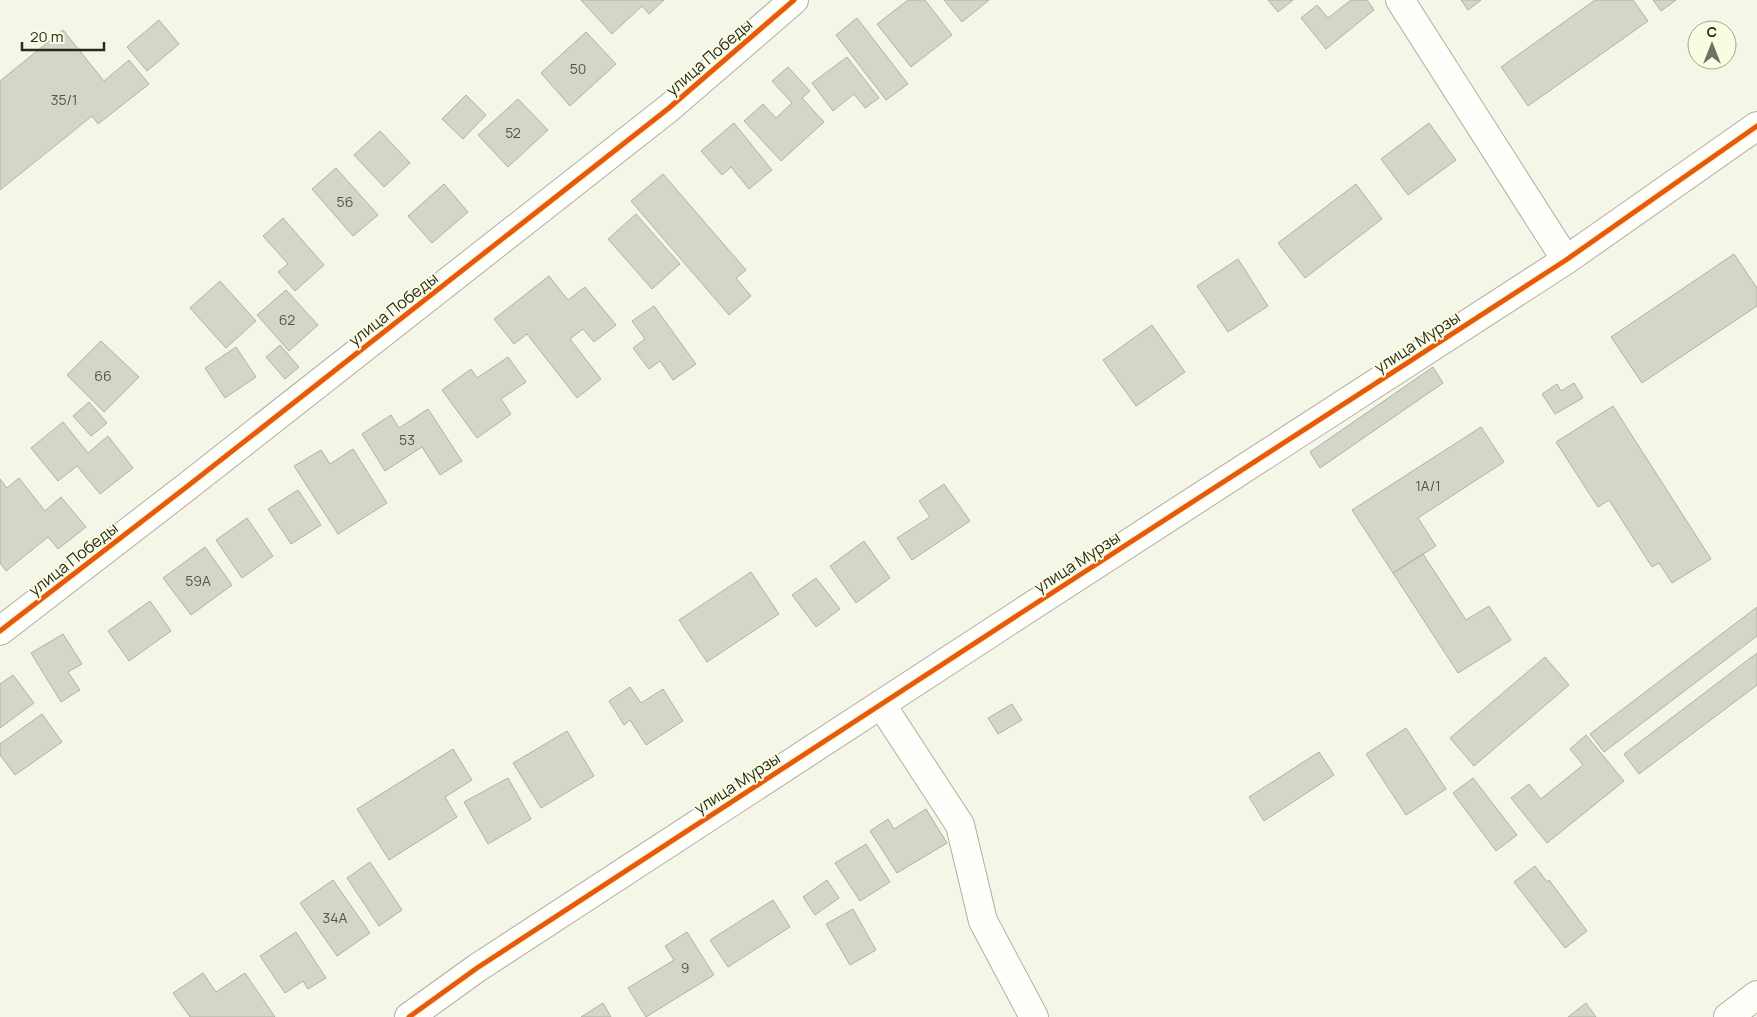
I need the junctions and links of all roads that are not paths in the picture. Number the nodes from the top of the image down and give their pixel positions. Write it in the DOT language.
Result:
graph roads {
  1 [pos="794,0"];
  2 [pos="1400,0"];
  3 [pos="1757,126"];
  4 [pos="1566,260"];
  5 [pos="0,631"];
  6 [pos="881,704"];
  7 [pos="1757,995"];
  8 [pos="409,1017"];
  9 [pos="1034,1017"];
  10 [pos="1728,1017"];
  1 -- 5 [label="street, улица Победы"];
  2 -- 4 [label="street"];
  3 -- 4 [label="street, улица Мурзы"];
  4 -- 6 [label="street, улица Мурзы"];
  6 -- 8 [label="street, улица Мурзы"];
  6 -- 9 [label="street"];
  7 -- 10 [label="street"];
}
